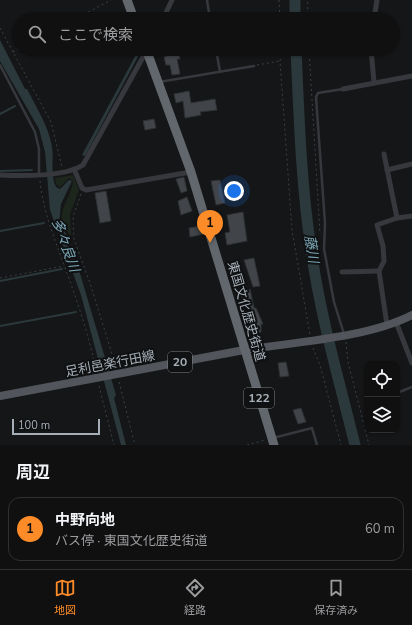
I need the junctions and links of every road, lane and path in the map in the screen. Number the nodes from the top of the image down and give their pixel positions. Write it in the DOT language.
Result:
graph roads {
  1 [pos="111,0"];
  2 [pos="127,0"];
  3 [pos="172,0"];
  4 [pos="207,0"];
  5 [pos="279,0"];
  6 [pos="308,0"];
  7 [pos="377,0"];
  8 [pos="88,12"];
  9 [pos="131,12"];
  10 [pos="166,12"];
  11 [pos="209,12"];
  12 [pos="280,12"];
  13 [pos="307,12"];
  14 [pos="375,12"];
  15 [pos="0,28"];
  16 [pos="12,52"];
  17 [pos="14,56"];
  18 [pos="143,56"];
  19 [pos="148,56"];
  20 [pos="217,56"];
  21 [pos="281,56"];
  22 [pos="309,56"];
  23 [pos="372,56"];
  24 [pos="280,61"];
  25 [pos="0,65"];
  26 [pos="254,66"];
  27 [pos="220,72"];
  28 [pos="412,76"];
  29 [pos="159,82"];
  30 [pos="374,82"];
  31 [pos="343,89"];
  32 [pos="384,154"];
  33 [pos="412,164"];
  34 [pos="74,169"];
  35 [pos="387,170"];
  36 [pos="191,172"];
  37 [pos="60,173"];
  38 [pos="40,174"];
  39 [pos="0,175"];
  40 [pos="82,188"];
  41 [pos="412,217"];
  42 [pos="397,218"];
  43 [pos="324,250"];
  44 [pos="65,266"];
  45 [pos="379,271"];
  46 [pos="342,272"];
  47 [pos="0,278"];
  48 [pos="412,315"];
  49 [pos="396,322"];
  50 [pos="387,325"];
  51 [pos="344,336"];
  52 [pos="313,340"];
  53 [pos="245,350"];
  54 [pos="412,363"];
  55 [pos="116,375"];
  56 [pos="98,378"];
  57 [pos="412,387"];
  58 [pos="400,393"];
  59 [pos="0,396"];
  60 [pos="273,442"];
  61 [pos="114,445"];
  62 [pos="135,445"];
  63 [pos="247,445"];
  64 [pos="316,445"];
  65 [pos="341,445"];
  66 [pos="369,445"];
  1 -- 8 [label="path"];
  2 -- 9 [label="highway"];
  3 -- 10 [label="street"];
  4 -- 11 [label="lane"];
  5 -- 12 [label="path"];
  6 -- 13 [label="path"];
  7 -- 14 [label="street"];
  15 -- 16 [label="path"];
  17 -- 37 [label="path"];
  18 -- 34 [label="street"];
  19 -- 29 [label="highway, 東国文化歴史街道 / 122"];
  20 -- 27 [label="lane"];
  21 -- 24 [label="path"];
  22 -- 43 [label="path"];
  23 -- 30 [label="street"];
  24 -- 26 [label="path"];
  24 -- 52 [label="path"];
  25 -- 38 [label="lane"];
  26 -- 27 [label="lane"];
  27 -- 29 [label="lane"];
  28 -- 30 [label="street"];
  29 -- 36 [label="highway, 東国文化歴史街道 / 122"];
  30 -- 31 [label="street"];
  31 -- 43 [label="lane"];
  32 -- 35 [label="street"];
  33 -- 35 [label="street"];
  34 -- 37 [label="street"];
  34 -- 40 [label="street"];
  35 -- 42 [label="street"];
  36 -- 40 [label="street"];
  36 -- 53 [label="highway, 東国文化歴史街道 / 122"];
  37 -- 38 [label="street"];
  38 -- 39 [label="street"];
  38 -- 44 [label="path"];
  40 -- 55 [label="path"];
  41 -- 42 [label="street"];
  42 -- 45 [label="street"];
  43 -- 51 [label="lane"];
  44 -- 47 [label="path"];
  44 -- 56 [label="path"];
  45 -- 46 [label="street"];
  45 -- 50 [label="street"];
  48 -- 49 [label="main road, 足利邑楽行田線 / 20"];
  49 -- 50 [label="main road, 足利邑楽行田線 / 20"];
  49 -- 54 [label="street"];
  50 -- 51 [label="main road, 足利邑楽行田線 / 20"];
  51 -- 52 [label="main road, 足利邑楽行田線 / 20"];
  51 -- 66 [label="path"];
  52 -- 53 [label="main road, 足利邑楽行田線 / 20"];
  52 -- 65 [label="path"];
  53 -- 55 [label="main road, 足利邑楽行田線 / 20"];
  53 -- 60 [label="highway, 東国文化歴史街道 / 122"];
  55 -- 56 [label="main road, 足利邑楽行田線 / 20"];
  55 -- 62 [label="path"];
  56 -- 59 [label="main road, 足利邑楽行田線 / 20"];
  56 -- 61 [label="path"];
  57 -- 58 [label="lane"];
  60 -- 63 [label="path"];
  60 -- 64 [label="lane"];
}
